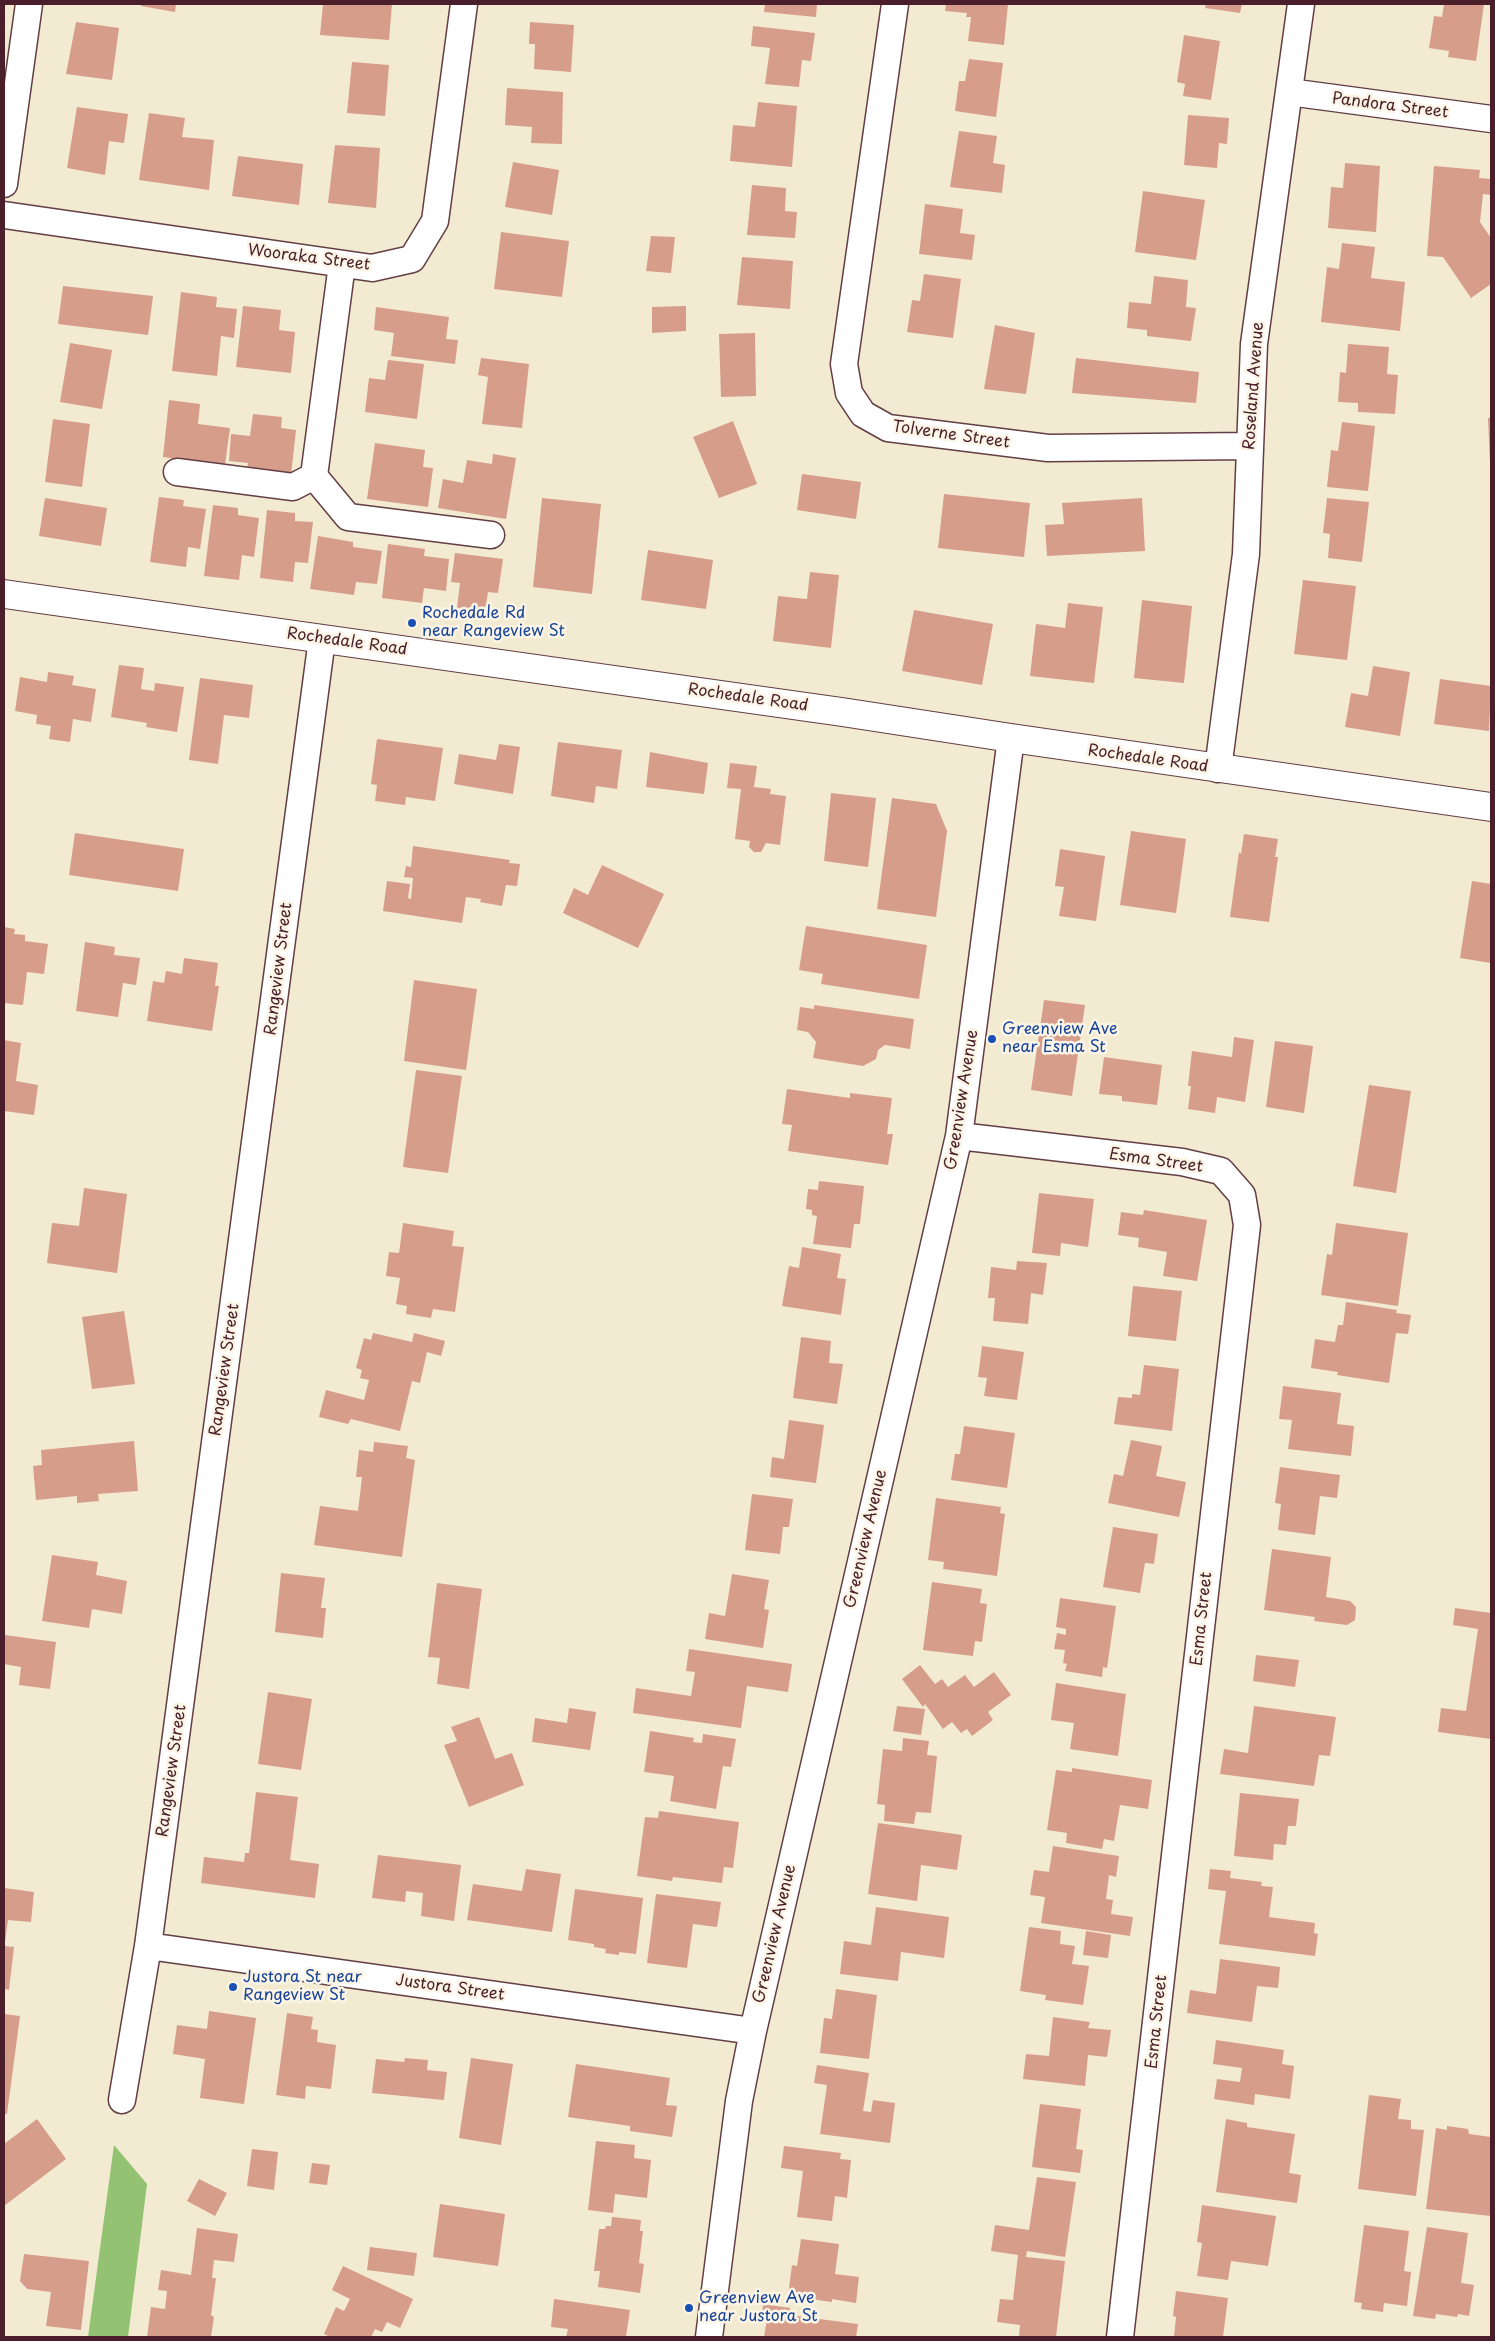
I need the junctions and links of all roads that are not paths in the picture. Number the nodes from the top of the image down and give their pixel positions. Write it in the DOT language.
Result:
graph roads {
  1 [pos="28,4"];
  2 [pos="464,4"];
  3 [pos="895,4"];
  4 [pos="1301,4"];
  5 [pos="1289,92"];
  6 [pos="1491,119"];
  7 [pos="4,184"];
  8 [pos="4,215"];
  9 [pos="342,264"];
  10 [pos="1249,446"];
  11 [pos="177,472"];
  12 [pos="314,476"];
  13 [pos="492,535"];
  14 [pos="4,594"];
  15 [pos="322,639"];
  16 [pos="1011,738"];
  17 [pos="1218,769"];
  18 [pos="1491,807"];
  19 [pos="959,1136"];
  20 [pos="148,1946"];
  21 [pos="753,2032"];
  22 [pos="122,2100"];
  23 [pos="709,2337"];
  24 [pos="1120,2337"];
  1 -- 7 [label="street"];
  2 -- 9 [label="street, Wooraka Street"];
  3 -- 10 [label="street, Tolverne Street"];
  4 -- 5 [label="street, Roseland Avenue"];
  5 -- 6 [label="street, Pandora Street"];
  5 -- 10 [label="street, Roseland Avenue"];
  8 -- 9 [label="street, Wooraka Street"];
  9 -- 12 [label="street"];
  10 -- 17 [label="street, Roseland Avenue"];
  11 -- 12 [label="street"];
  12 -- 13 [label="street"];
  14 -- 15 [label="main road, Rochedale Road"];
  15 -- 16 [label="main road, Rochedale Road"];
  15 -- 20 [label="street, Rangeview Street"];
  16 -- 17 [label="main road, Rochedale Road"];
  16 -- 19 [label="street, Greenview Avenue"];
  17 -- 18 [label="main road, Rochedale Road"];
  19 -- 21 [label="street, Greenview Avenue"];
  19 -- 24 [label="street, Esma Street"];
  20 -- 21 [label="street, Justora Street"];
  20 -- 22 [label="street, Rangeview Street"];
  21 -- 23 [label="street, Greenview Avenue"];
}
